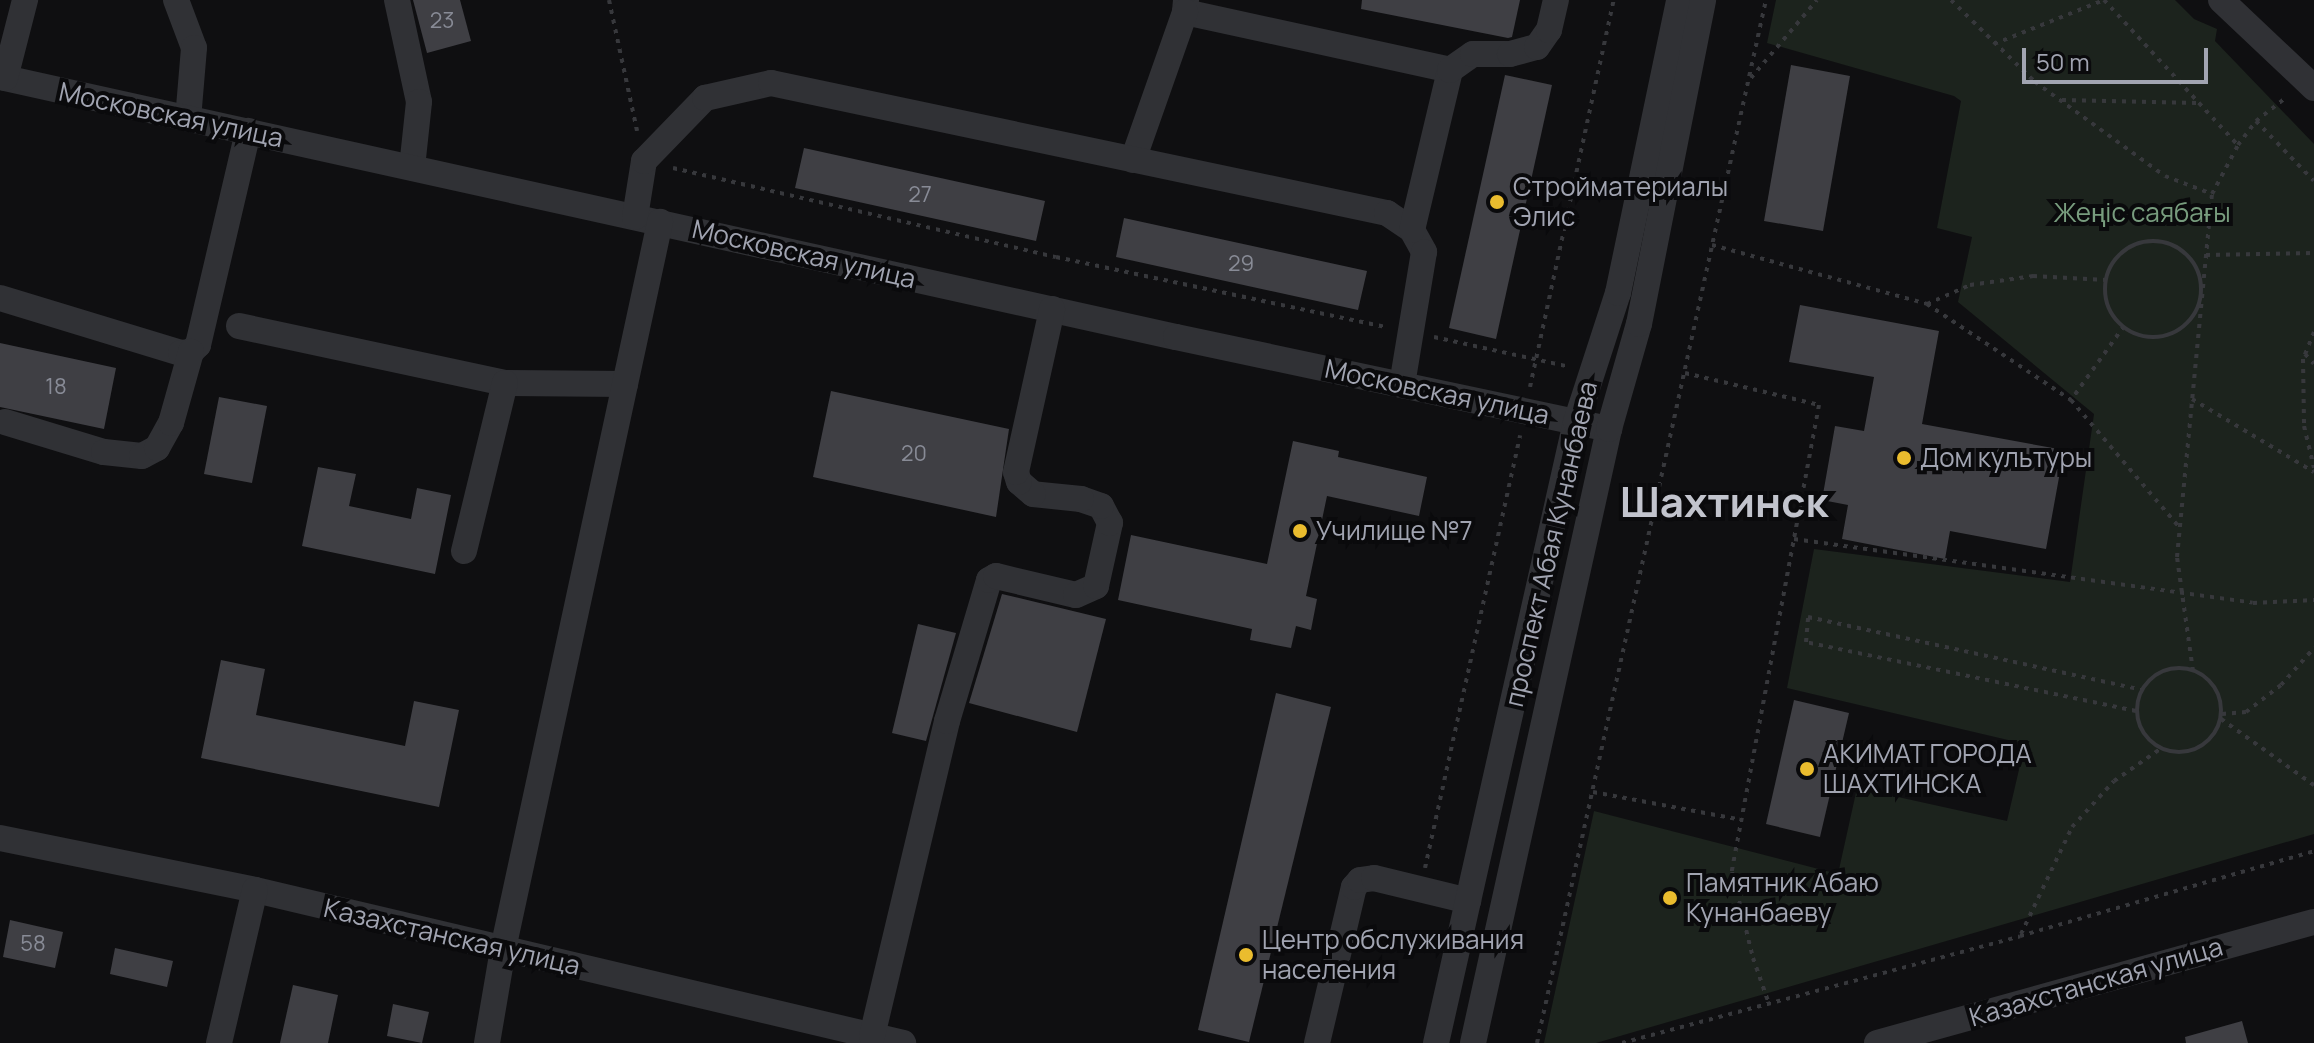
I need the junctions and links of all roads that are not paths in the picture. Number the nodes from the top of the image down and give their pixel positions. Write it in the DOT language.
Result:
graph roads {
  1 [pos="25,0"];
  2 [pos="176,0"];
  3 [pos="397,0"];
  4 [pos="1556,0"];
  5 [pos="1679,0"];
  6 [pos="1703,0"];
  7 [pos="2221,0"];
  8 [pos="1186,6"];
  9 [pos="1450,70"];
  10 [pos="2,78"];
  11 [pos="2311,84"];
  12 [pos="188,119"];
  13 [pos="248,131"];
  14 [pos="1133,160"];
  15 [pos="412,168"];
  16 [pos="648,219"];
  17 [pos="1412,230"];
  18 [pos="0,298"];
  19 [pos="1052,309"];
  20 [pos="239,326"];
  21 [pos="191,352"];
  22 [pos="505,383"];
  23 [pos="625,384"];
  24 [pos="1402,385"];
  25 [pos="5,422"];
  26 [pos="1576,422"];
  27 [pos="1609,429"];
  28 [pos="464,551"];
  29 [pos="0,838"];
  30 [pos="255,890"];
  31 [pos="1468,901"];
  32 [pos="2314,922"];
  33 [pos="503,949"];
  34 [pos="805,1032"];
  35 [pos="872,1036"];
  36 [pos="219,1043"];
  37 [pos="487,1043"];
  38 [pos="903,1043"];
  39 [pos="1317,1043"];
  40 [pos="1436,1043"];
  41 [pos="1473,1043"];
  42 [pos="1877,1043"];
  1 -- 10 [label="street"];
  2 -- 12 [label="street"];
  3 -- 15 [label="street"];
  4 -- 9 [label="street"];
  5 -- 26 [label="street, проспект Абая Кунанбаева"];
  6 -- 27 [label="street, проспект Абая Кунанбаева"];
  7 -- 11 [label="street"];
  8 -- 9 [label="street"];
  8 -- 14 [label="street"];
  9 -- 17 [label="street"];
  10 -- 12 [label="street, Московская улица"];
  12 -- 13 [label="street, Московская улица"];
  13 -- 15 [label="street, Московская улица"];
  13 -- 21 [label="street"];
  14 -- 16 [label="street"];
  14 -- 17 [label="street"];
  15 -- 16 [label="street, Московская улица"];
  16 -- 19 [label="street, Московская улица"];
  16 -- 23 [label="street"];
  17 -- 24 [label="street"];
  18 -- 21 [label="street"];
  19 -- 24 [label="street, Московская улица"];
  19 -- 35 [label="street"];
  20 -- 22 [label="street"];
  21 -- 25 [label="street"];
  22 -- 23 [label="street"];
  22 -- 28 [label="street"];
  23 -- 33 [label="street"];
  24 -- 26 [label="street, Московская улица"];
  26 -- 27 [label="street, Московская улица"];
  26 -- 31 [label="street, проспект Абая Кунанбаева"];
  27 -- 41 [label="street, проспект Абая Кунанбаева"];
  29 -- 30 [label="street, Казахстанская улица"];
  30 -- 33 [label="street, Казахстанская улица"];
  30 -- 36 [label="street"];
  31 -- 39 [label="street"];
  31 -- 40 [label="street, проспект Абая Кунанбаева"];
  32 -- 42 [label="street, Казахстанская улица"];
  33 -- 34 [label="street, Казахстанская улица"];
  33 -- 37 [label="street"];
  34 -- 35 [label="street, Казахстанская улица"];
  35 -- 38 [label="street, Казахстанская улица"];
}
